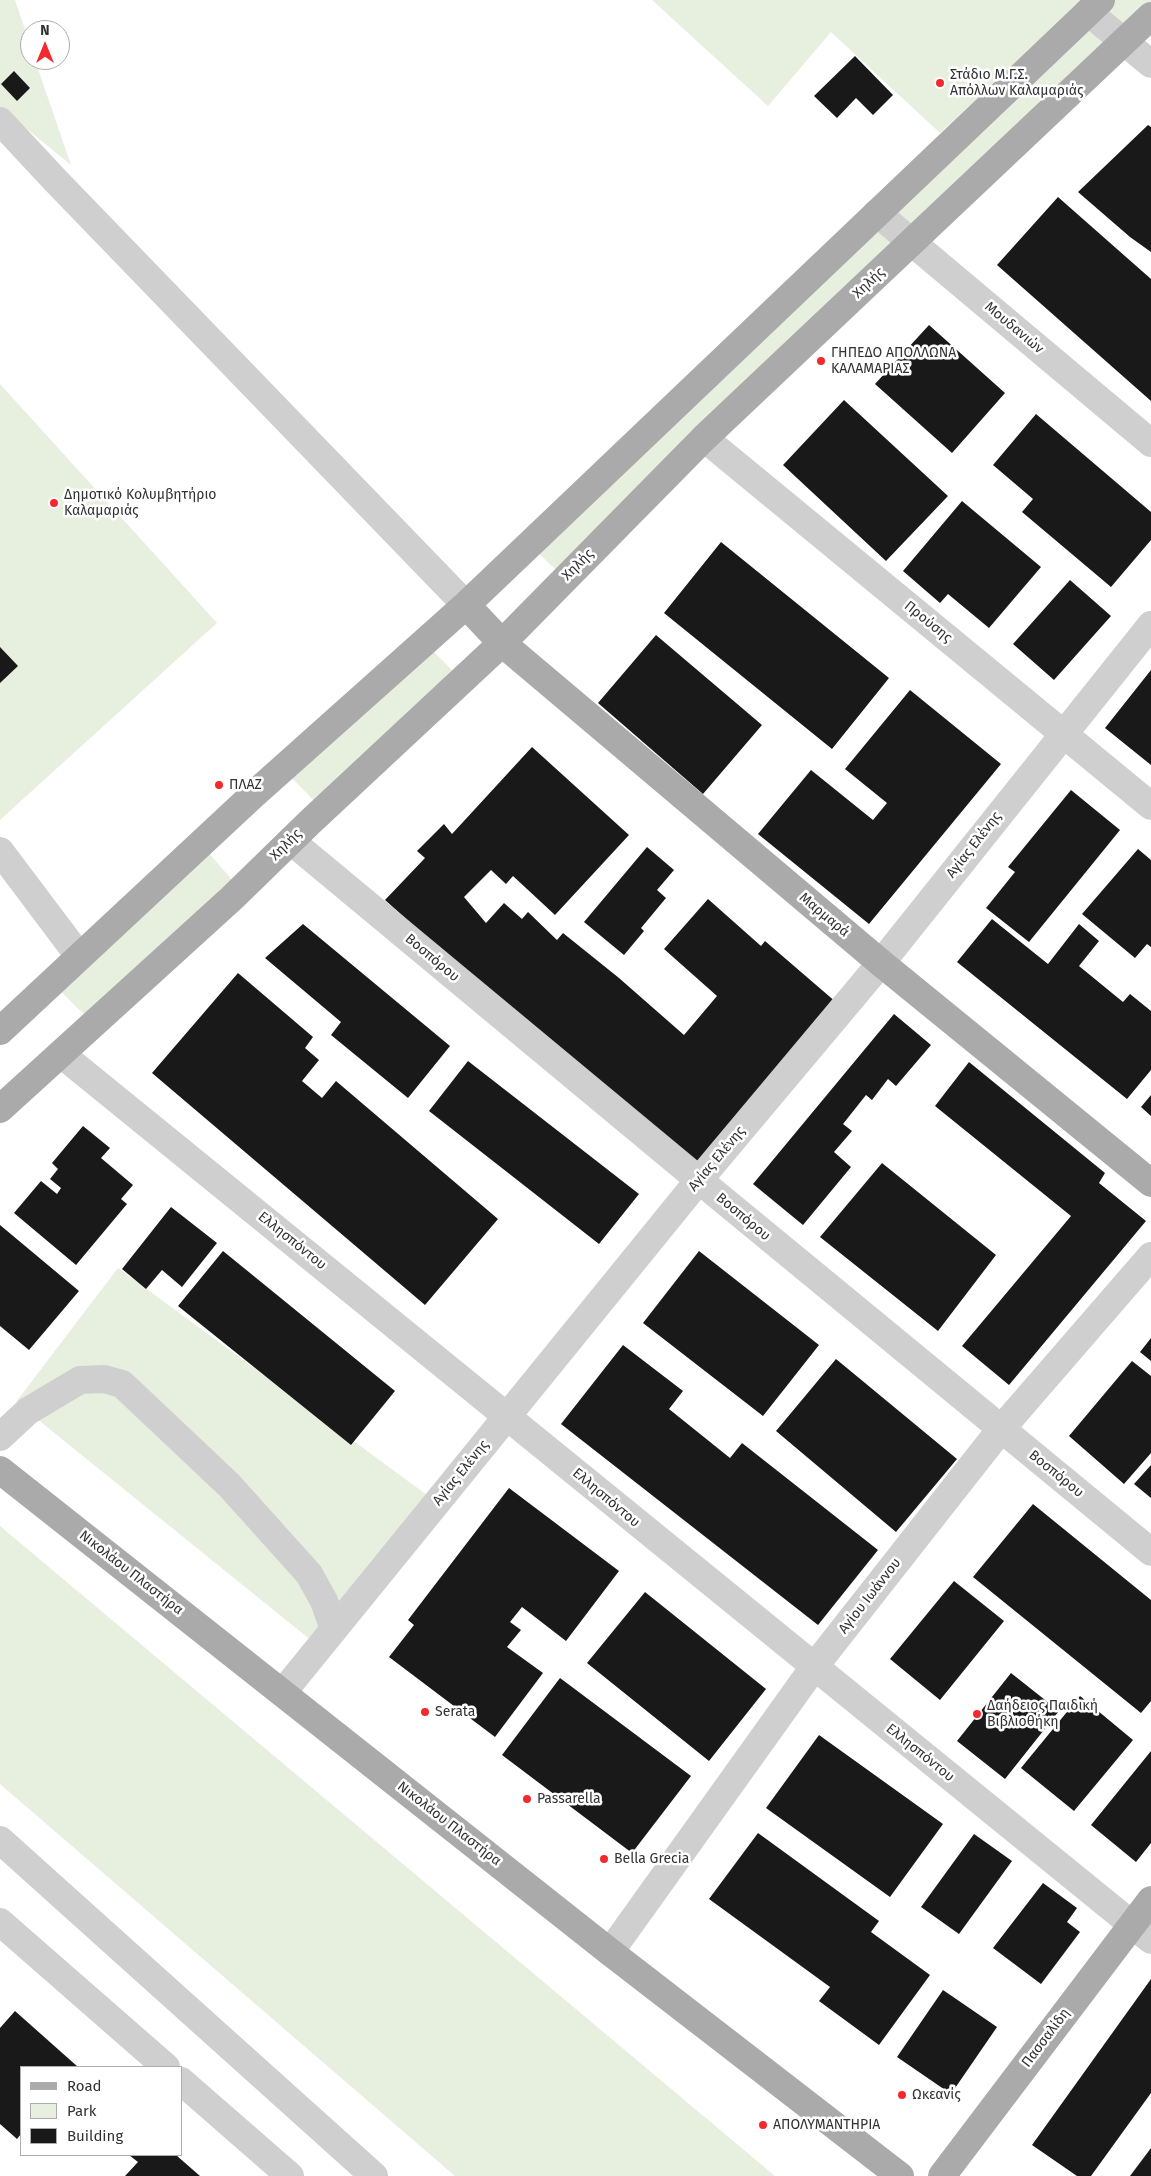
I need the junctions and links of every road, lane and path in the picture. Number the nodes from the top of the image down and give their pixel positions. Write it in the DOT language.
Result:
graph roads {
  1 [pos="1094,6"];
  2 [pos="1151,16"];
  3 [pos="1124,41"];
  4 [pos="1151,64"];
  5 [pos="0,121"];
  6 [pos="877,213"];
  7 [pos="912,242"];
  8 [pos="704,438"];
  9 [pos="1151,443"];
  10 [pos="466,605"];
  11 [pos="1151,625"];
  12 [pos="502,643"];
  13 [pos="1063,733"];
  14 [pos="1151,806"];
  15 [pos="291,841"];
  16 [pos="0,851"];
  17 [pos="79,956"];
  18 [pos="881,963"];
  19 [pos="0,1031"];
  20 [pos="61,1054"];
  21 [pos="0,1108"];
  22 [pos="699,1180"];
  23 [pos="1151,1183"];
  24 [pos="1151,1256"];
  25 [pos="507,1416"];
  26 [pos="1001,1429"];
  27 [pos="0,1437"];
  28 [pos="0,1470"];
  29 [pos="1151,1552"];
  30 [pos="334,1629"];
  31 [pos="814,1667"];
  32 [pos="283,1692"];
  33 [pos="0,1840"];
  34 [pos="1151,1900"];
  35 [pos="0,1922"];
  36 [pos="1141,1933"];
  37 [pos="610,1952"];
  38 [pos="165,2066"];
  39 [pos="182,2082"];
  40 [pos="290,2176"];
  41 [pos="374,2176"];
  42 [pos="900,2176"];
  43 [pos="942,2176"];
  1 -- 3 [label="street"];
  1 -- 6 [label="main road"];
  2 -- 3 [label="main road, Χηλής"];
  3 -- 4 [label="street"];
  3 -- 7 [label="main road, Χηλής"];
  5 -- 10 [label="street"];
  6 -- 7 [label="street, Μουδανιών"];
  6 -- 10 [label="main road"];
  7 -- 8 [label="main road, Χηλής"];
  7 -- 9 [label="street, Μουδανιών"];
  8 -- 12 [label="main road, Χηλής"];
  8 -- 13 [label="street, Προύσης"];
  10 -- 12 [label="main road, Μαρμαρά"];
  10 -- 17 [label="main road"];
  11 -- 13 [label="street, Αγίας Ελένης"];
  12 -- 15 [label="main road, Χηλής"];
  12 -- 18 [label="main road, Μαρμαρά"];
  13 -- 14 [label="street, Προύσης"];
  13 -- 18 [label="street, Αγίας Ελένης"];
  15 -- 20 [label="main road, Χηλής"];
  15 -- 22 [label="street, Βοσπόρου"];
  16 -- 17 [label="street"];
  17 -- 19 [label="main road"];
  18 -- 22 [label="street, Αγίας Ελένης"];
  18 -- 23 [label="main road, Μαρμαρά"];
  20 -- 21 [label="main road, Χηλής"];
  20 -- 25 [label="street, Ελλησπόντου"];
  22 -- 25 [label="street, Αγίας Ελένης"];
  22 -- 26 [label="street, Βοσπόρου"];
  24 -- 26 [label="street, Αγίου Ιωάννου"];
  25 -- 30 [label="street, Αγίας Ελένης"];
  25 -- 31 [label="street, Ελλησπόντου"];
  26 -- 29 [label="street, Βοσπόρου"];
  26 -- 31 [label="street, Αγίου Ιωάννου"];
  27 -- 30 [label="street"];
  28 -- 32 [label="main road, Νικολάου Πλαστήρα"];
  30 -- 32 [label="street, Αγίας Ελένης"];
  31 -- 36 [label="street, Ελλησπόντου"];
  31 -- 37 [label="street, Αγίου Ιωάννου"];
  32 -- 37 [label="main road, Νικολάου Πλαστήρα"];
  33 -- 41 [label="street"];
  34 -- 36 [label="main road, Πασσαλίδη"];
  35 -- 38 [label="street"];
  36 -- 43 [label="main road, Πασσαλίδη"];
  37 -- 42 [label="main road, Νικολάου Πλαστήρα"];
  39 -- 40 [label="street"];
}
